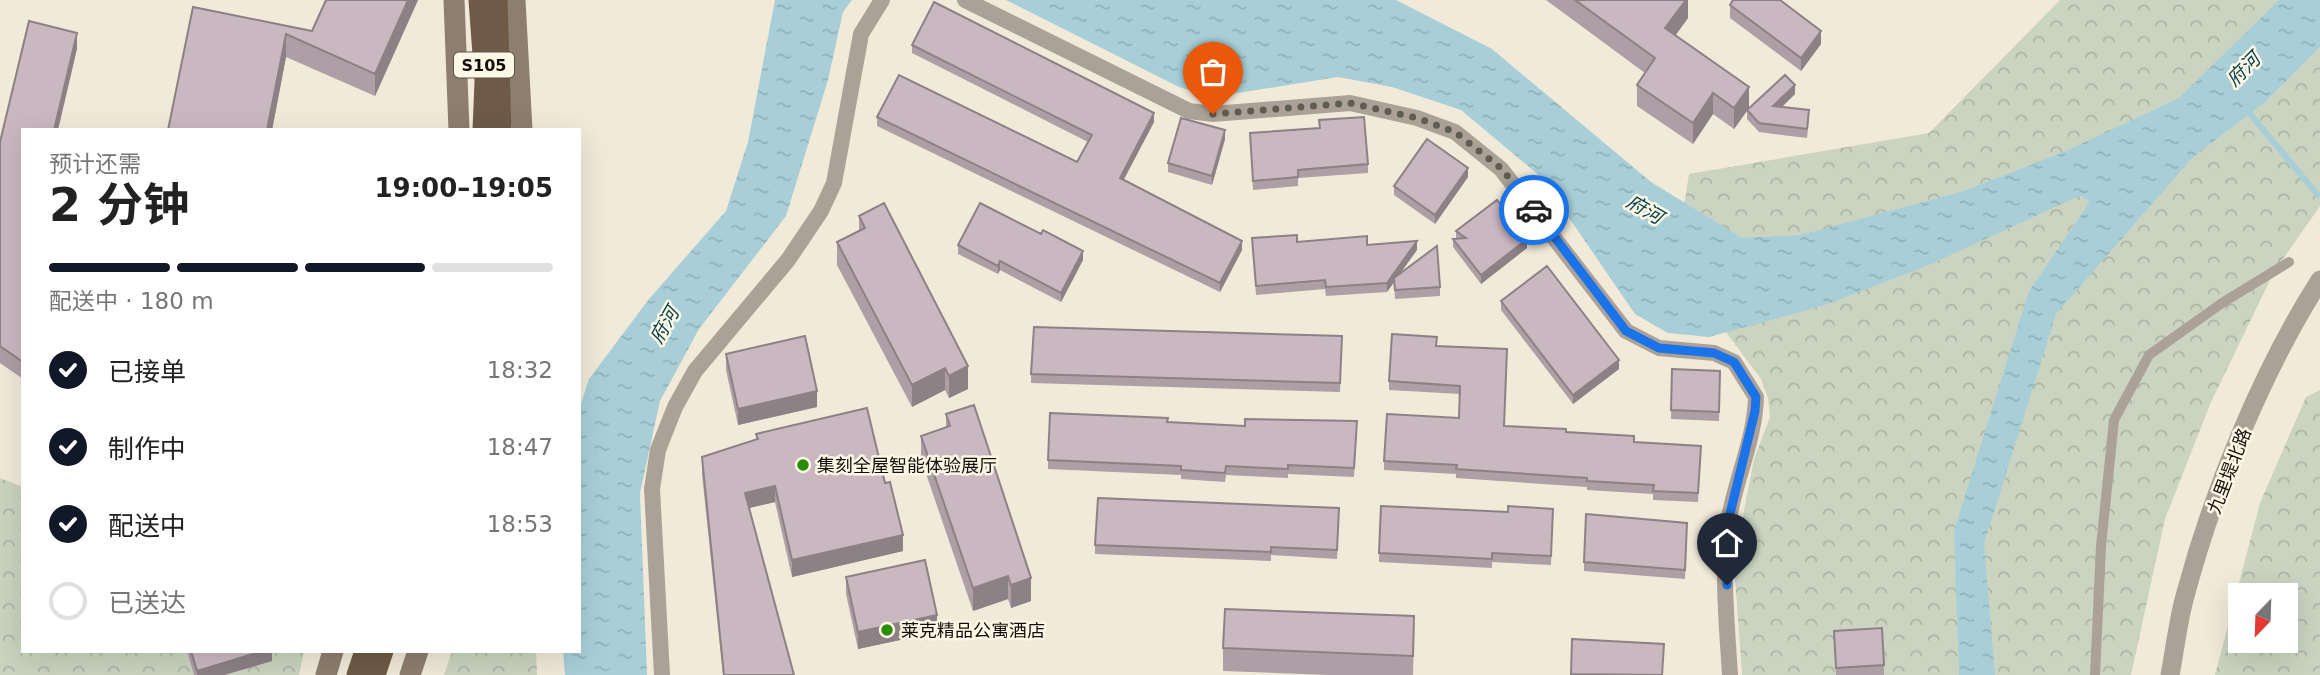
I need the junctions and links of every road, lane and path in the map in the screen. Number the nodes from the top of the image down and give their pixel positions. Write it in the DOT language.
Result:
graph roads {
  1 [pos="454,0"];
  2 [pos="478,0"];
  3 [pos="497,0"];
  4 [pos="515,0"];
  5 [pos="882,0"];
  6 [pos="965,0"];
  7 [pos="459,128"];
  8 [pos="483,128"];
  9 [pos="501,128"];
  10 [pos="522,128"];
  11 [pos="2289,262"];
  12 [pos="2320,280"];
  13 [pos="2311,312"];
  14 [pos="332,653"];
  15 [pos="364,653"];
  16 [pos="382,653"];
  17 [pos="417,653"];
  18 [pos="326,675"];
  19 [pos="357,675"];
  20 [pos="375,675"];
  21 [pos="410,675"];
  22 [pos="662,675"];
  23 [pos="1730,675"];
  24 [pos="2095,675"];
  25 [pos="2170,675"];
  1 -- 7 [label="main road"];
  2 -- 8 [label="highway, S105"];
  3 -- 9 [label="highway, S105"];
  4 -- 10 [label="main road, S105"];
  5 -- 22 [label="street"];
  6 -- 23 [label="street"];
  11 -- 24 [label="street"];
  12 -- 13 [label="street, 九里堤北路"];
  13 -- 25 [label="street, 九里堤北路"];
  14 -- 18 [label="main road"];
  15 -- 19 [label="highway"];
  16 -- 20 [label="highway"];
  17 -- 21 [label="main road"];
}
